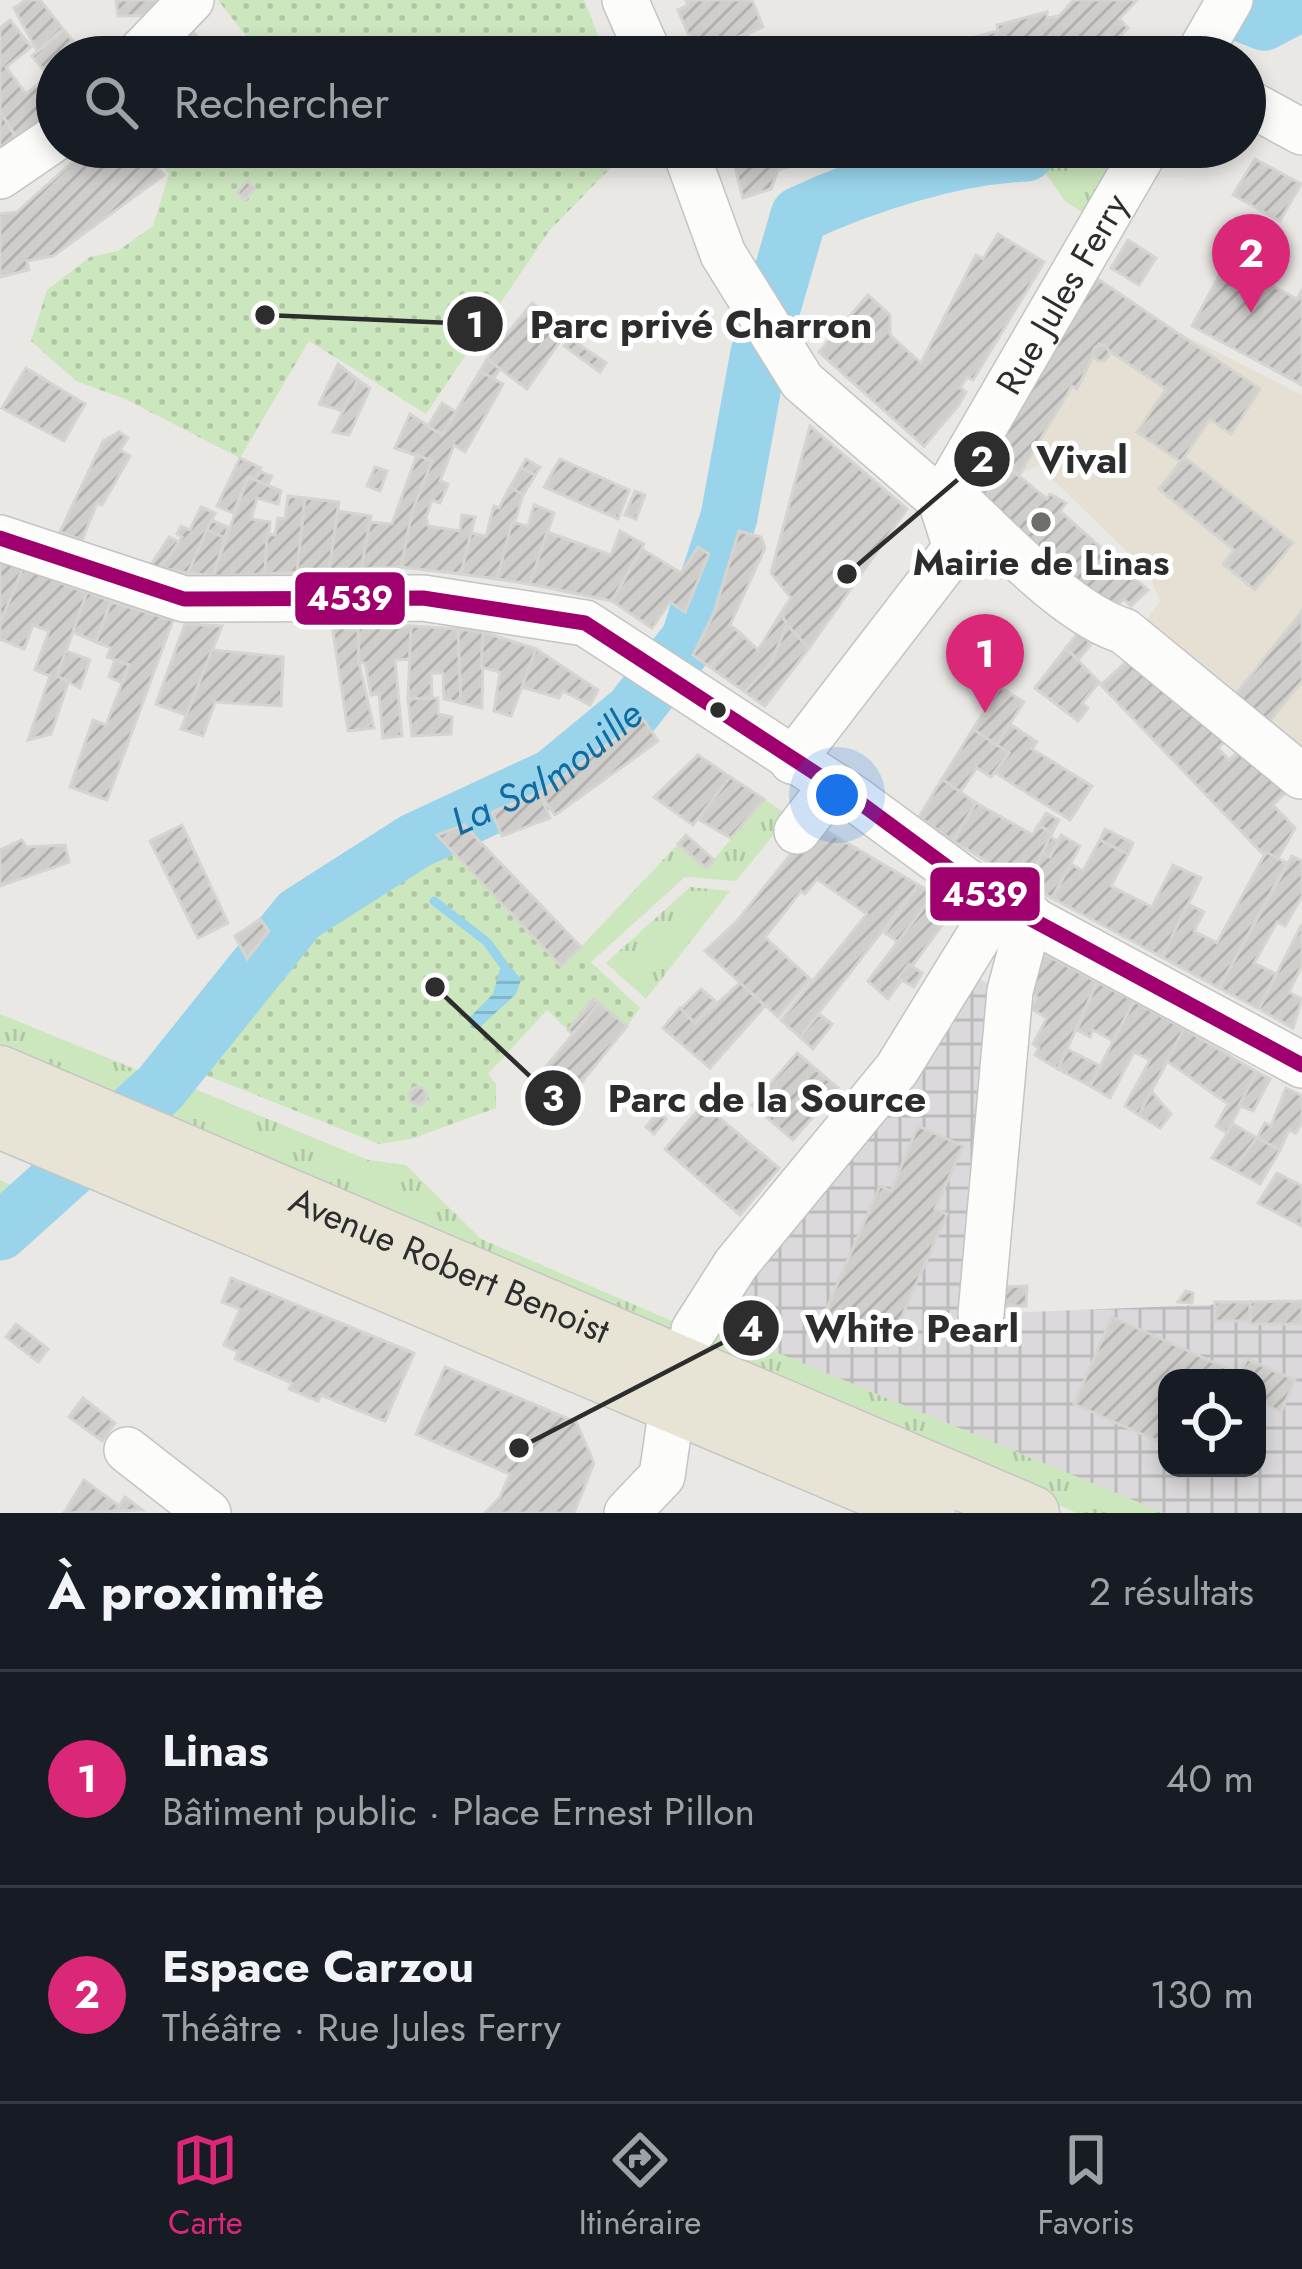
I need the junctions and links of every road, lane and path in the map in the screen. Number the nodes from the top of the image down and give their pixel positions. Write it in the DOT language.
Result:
graph roads {
  1 [pos="190,0"];
  2 [pos="625,0"];
  3 [pos="1231,0"];
  4 [pos="156,36"];
  5 [pos="641,36"];
  6 [pos="1210,36"];
  7 [pos="36,151"];
  8 [pos="690,168"];
  9 [pos="1135,168"];
  10 [pos="0,176"];
  11 [pos="949,488"];
  12 [pos="0,538"];
  13 [pos="776,749"];
  14 [pos="1301,776"];
  15 [pos="833,785"];
  16 [pos="797,831"];
  17 [pos="1003,903"];
  18 [pos="1302,1065"];
  19 [pos="0,1072"];
  20 [pos="42,1122"];
  21 [pos="138,1156"];
  22 [pos="981,1314"];
  23 [pos="694,1330"];
  24 [pos="672,1407"];
  25 [pos="127,1450"];
  26 [pos="208,1513"];
  27 [pos="627,1513"];
  28 [pos="928,1513"];
  29 [pos="1032,1513"];
  1 -- 4 [label="street"];
  2 -- 5 [label="street"];
  3 -- 6 [label="street"];
  7 -- 10 [label="street"];
  8 -- 11 [label="street"];
  9 -- 11 [label="street, Rue Jules Ferry"];
  11 -- 13 [label="street"];
  11 -- 14 [label="street"];
  12 -- 13 [label="street"];
  13 -- 15 [label="street"];
  15 -- 16 [label="street"];
  15 -- 17 [label="street"];
  17 -- 18 [label="street"];
  17 -- 22 [label="street"];
  17 -- 23 [label="street"];
  19 -- 20 [label="main road, Avenue Robert Benoist"];
  20 -- 21 [label="main road, Avenue Robert Benoist"];
  21 -- 24 [label="main road, Avenue Robert Benoist"];
  21 -- 29 [label="main road, Avenue Robert Benoist"];
  24 -- 27 [label="street"];
  24 -- 28 [label="main road, Avenue Robert Benoist"];
  25 -- 26 [label="street"];
}
